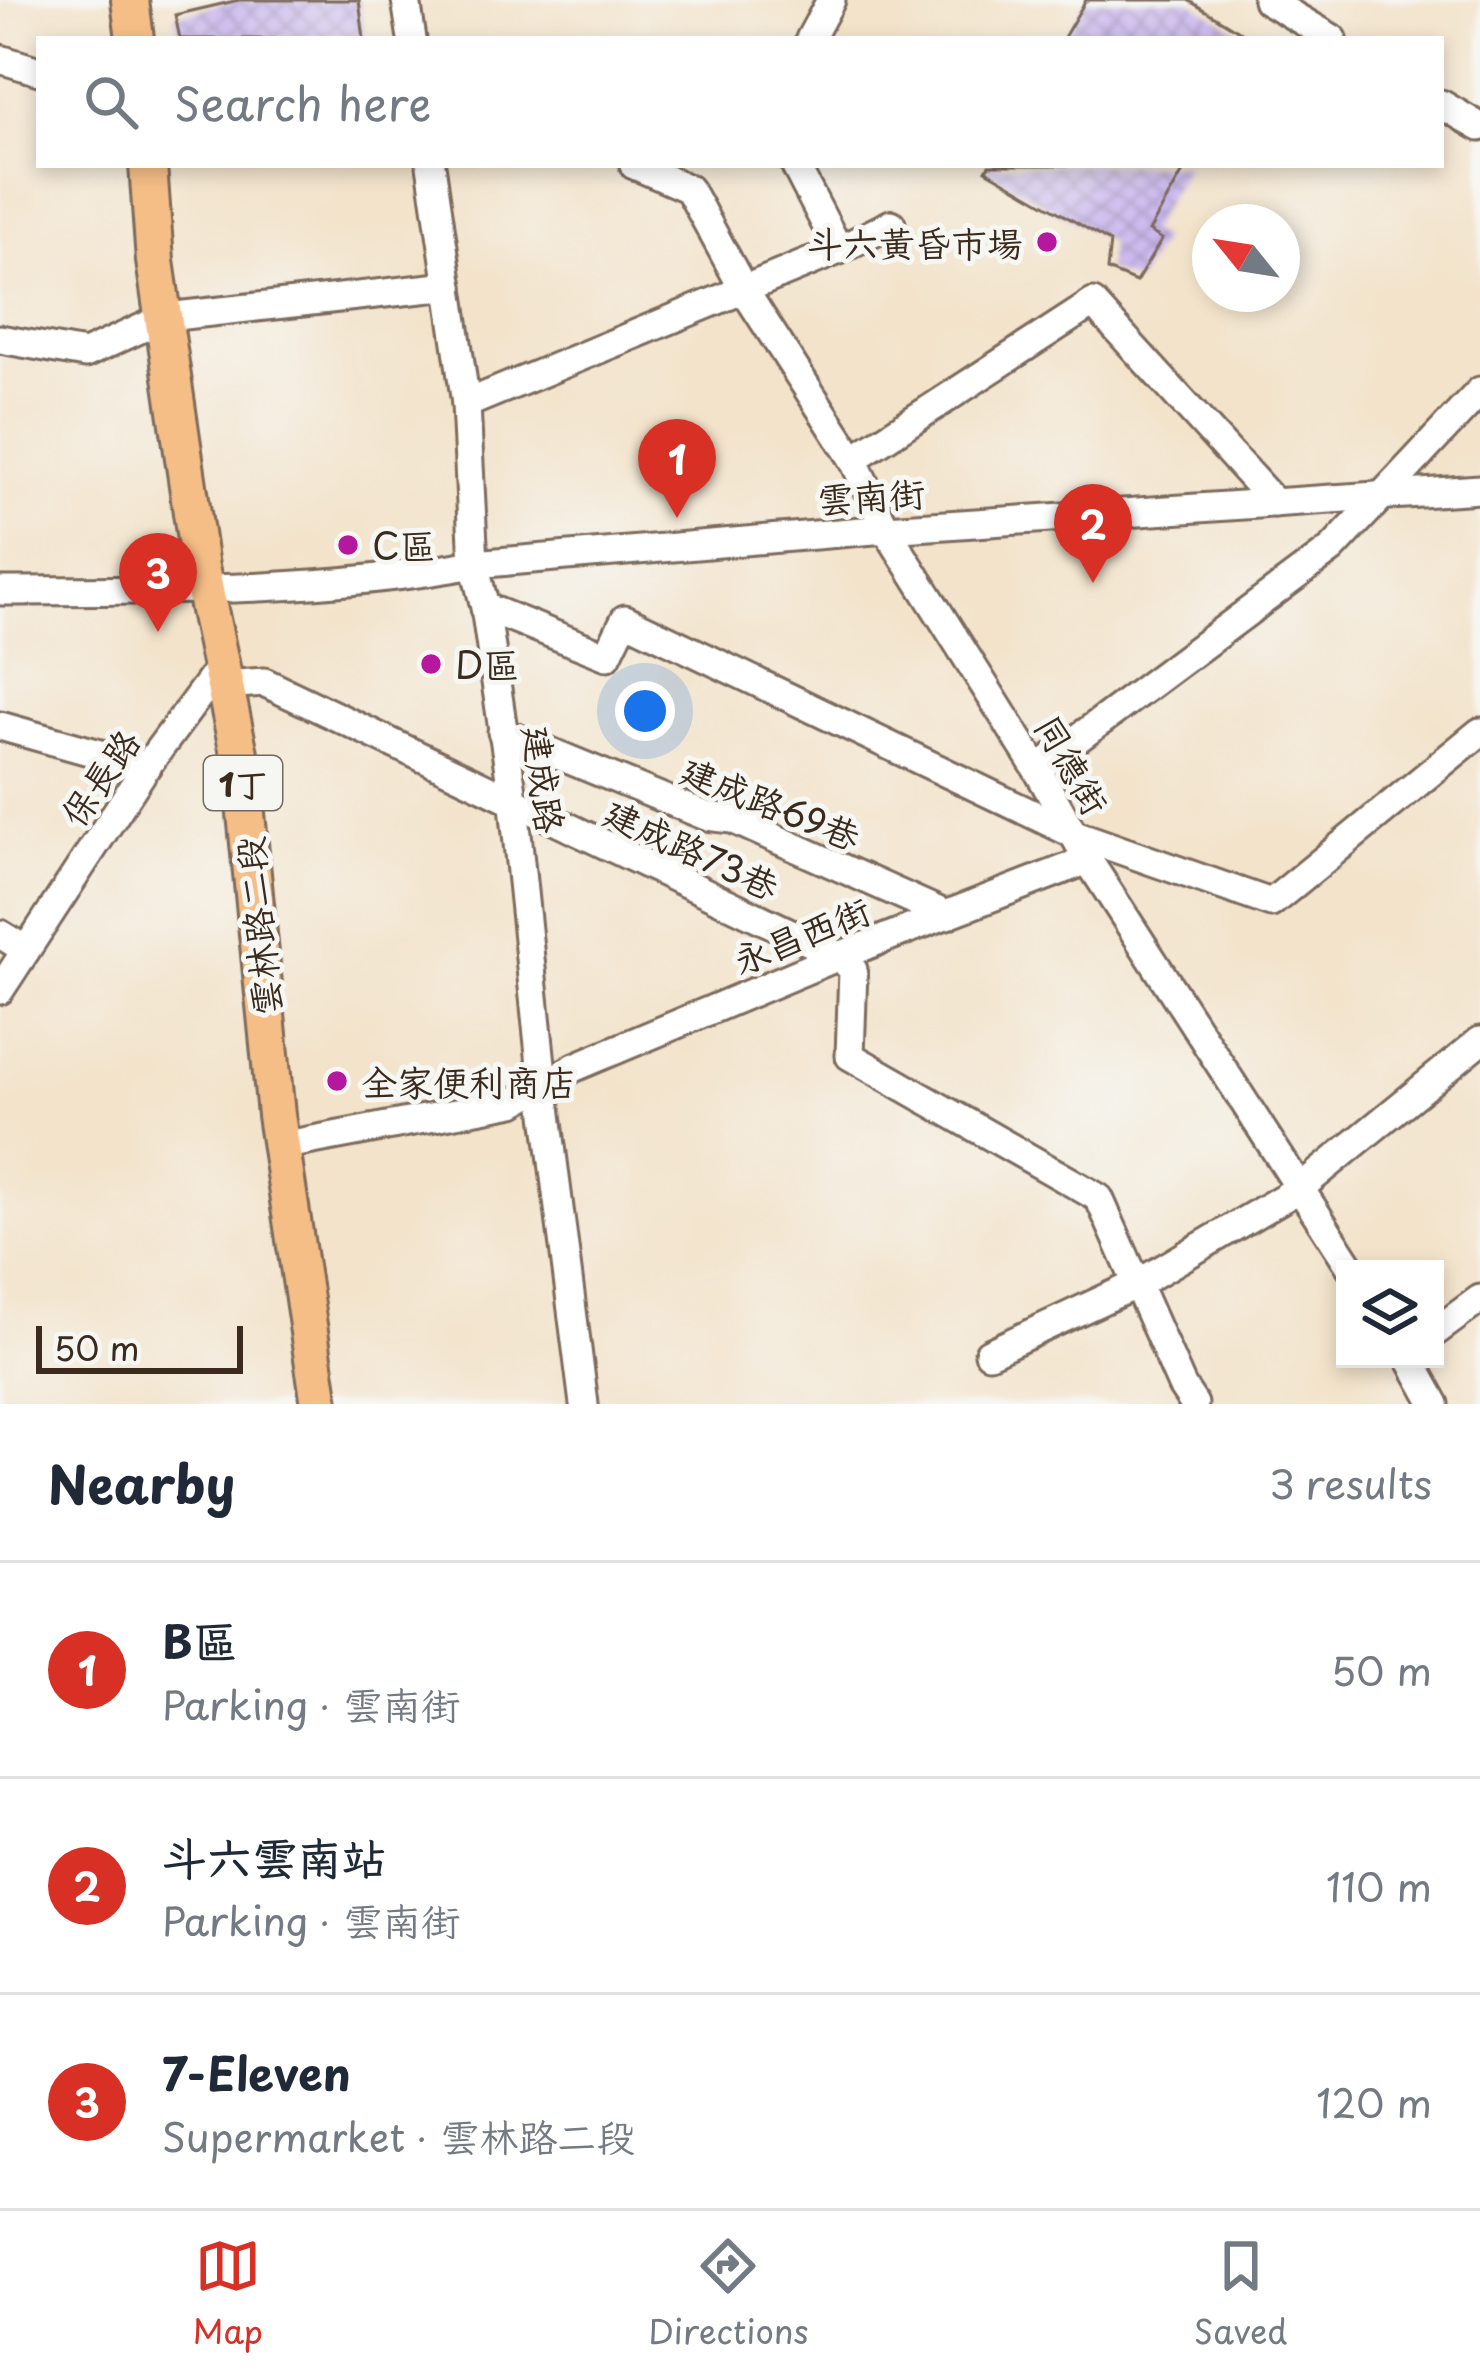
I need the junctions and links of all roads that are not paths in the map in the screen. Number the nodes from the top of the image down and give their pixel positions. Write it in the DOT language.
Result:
graph roads {
  1 [pos="130,0"];
  2 [pos="406,0"];
  3 [pos="831,0"];
  4 [pos="1267,0"];
  5 [pos="135,36"];
  6 [pos="412,36"];
  7 [pos="812,36"];
  8 [pos="1328,36"];
  9 [pos="0,59"];
  10 [pos="36,70"];
  11 [pos="1444,106"];
  12 [pos="1480,127"];
  13 [pos="148,168"];
  14 [pos="430,168"];
  15 [pos="641,168"];
  16 [pos="797,168"];
  17 [pos="891,224"];
  18 [pos="839,250"];
  19 [pos="449,286"];
  20 [pos="744,290"];
  21 [pos="166,317"];
  22 [pos="0,340"];
  23 [pos="1480,391"];
  24 [pos="466,404"];
  25 [pos="853,459"];
  26 [pos="1480,489"];
  27 [pos="1383,496"];
  28 [pos="1275,503"];
  29 [pos="886,529"];
  30 [pos="474,564"];
  31 [pos="204,589"];
  32 [pos="0,591"];
  33 [pos="484,607"];
  34 [pos="222,676"];
  35 [pos="0,726"];
  36 [pos="502,731"];
  37 [pos="1480,732"];
  38 [pos="146,767"];
  39 [pos="1036,770"];
  40 [pos="514,805"];
  41 [pos="1072,833"];
  42 [pos="1088,860"];
  43 [pos="947,915"];
  44 [pos="0,934"];
  45 [pos="26,950"];
  46 [pos="839,956"];
  47 [pos="0,990"];
  48 [pos="1480,1041"];
  49 [pos="543,1083"];
  50 [pos="281,1145"];
  51 [pos="1300,1188"];
  52 [pos="1346,1260"];
  53 [pos="1139,1282"];
  54 [pos="1480,1299"];
  55 [pos="1444,1325"];
  56 [pos="989,1353"];
  57 [pos="1414,1368"];
  58 [pos="320,1404"];
  59 [pos="584,1404"];
  60 [pos="1194,1404"];
  61 [pos="1435,1404"];
  1 -- 5 [label="main road"];
  2 -- 6 [label="street"];
  3 -- 7 [label="street"];
  4 -- 8 [label="street"];
  9 -- 10 [label="street"];
  11 -- 12 [label="street"];
  13 -- 21 [label="main road, 雲林路二段 / 1丁"];
  14 -- 19 [label="street, 建成路"];
  15 -- 20 [label="street, 同德街"];
  16 -- 18 [label="street"];
  17 -- 18 [label="street"];
  18 -- 20 [label="street"];
  19 -- 21 [label="street"];
  19 -- 24 [label="street, 建成路"];
  20 -- 24 [label="street"];
  20 -- 25 [label="street, 同德街"];
  21 -- 22 [label="street"];
  21 -- 31 [label="main road, 雲林路二段 / 1丁"];
  23 -- 27 [label="street"];
  24 -- 30 [label="street, 建成路"];
  25 -- 28 [label="street"];
  25 -- 29 [label="street, 同德街"];
  26 -- 27 [label="street, 雲南街"];
  27 -- 28 [label="street, 雲南街"];
  27 -- 39 [label="street"];
  28 -- 29 [label="street, 雲南街"];
  29 -- 30 [label="street, 雲南街"];
  29 -- 39 [label="street, 同德街"];
  30 -- 31 [label="street, 雲南街"];
  30 -- 33 [label="street, 建成路"];
  31 -- 32 [label="street, 雲南街"];
  31 -- 34 [label="main road, 雲林路二段 / 1丁"];
  33 -- 36 [label="street, 建成路"];
  33 -- 41 [label="street"];
  34 -- 38 [label="street, 保長路"];
  34 -- 40 [label="street, 建成路73巷"];
  34 -- 50 [label="main road, 雲林路二段 / 1丁"];
  35 -- 38 [label="street"];
  36 -- 40 [label="street, 建成路"];
  36 -- 43 [label="street, 建成路69巷"];
  37 -- 41 [label="street"];
  38 -- 45 [label="street, 保長路"];
  39 -- 41 [label="street, 同德街"];
  40 -- 46 [label="street, 建成路73巷"];
  40 -- 49 [label="street, 建成路"];
  41 -- 42 [label="street, 同德街"];
  42 -- 43 [label="street, 永昌西街"];
  42 -- 51 [label="street, 同德街"];
  43 -- 46 [label="street, 永昌西街"];
  44 -- 45 [label="street"];
  45 -- 47 [label="street, 保長路"];
  46 -- 49 [label="street, 永昌西街"];
  46 -- 53 [label="street"];
  48 -- 51 [label="street"];
  49 -- 50 [label="street, 永昌西街"];
  49 -- 59 [label="street, 建成路"];
  50 -- 58 [label="main road, 雲林路二段 / 1丁"];
  51 -- 52 [label="street, 同德街"];
  51 -- 53 [label="street"];
  53 -- 56 [label="street"];
  53 -- 60 [label="street"];
  54 -- 55 [label="street"];
  57 -- 61 [label="street"];
}
